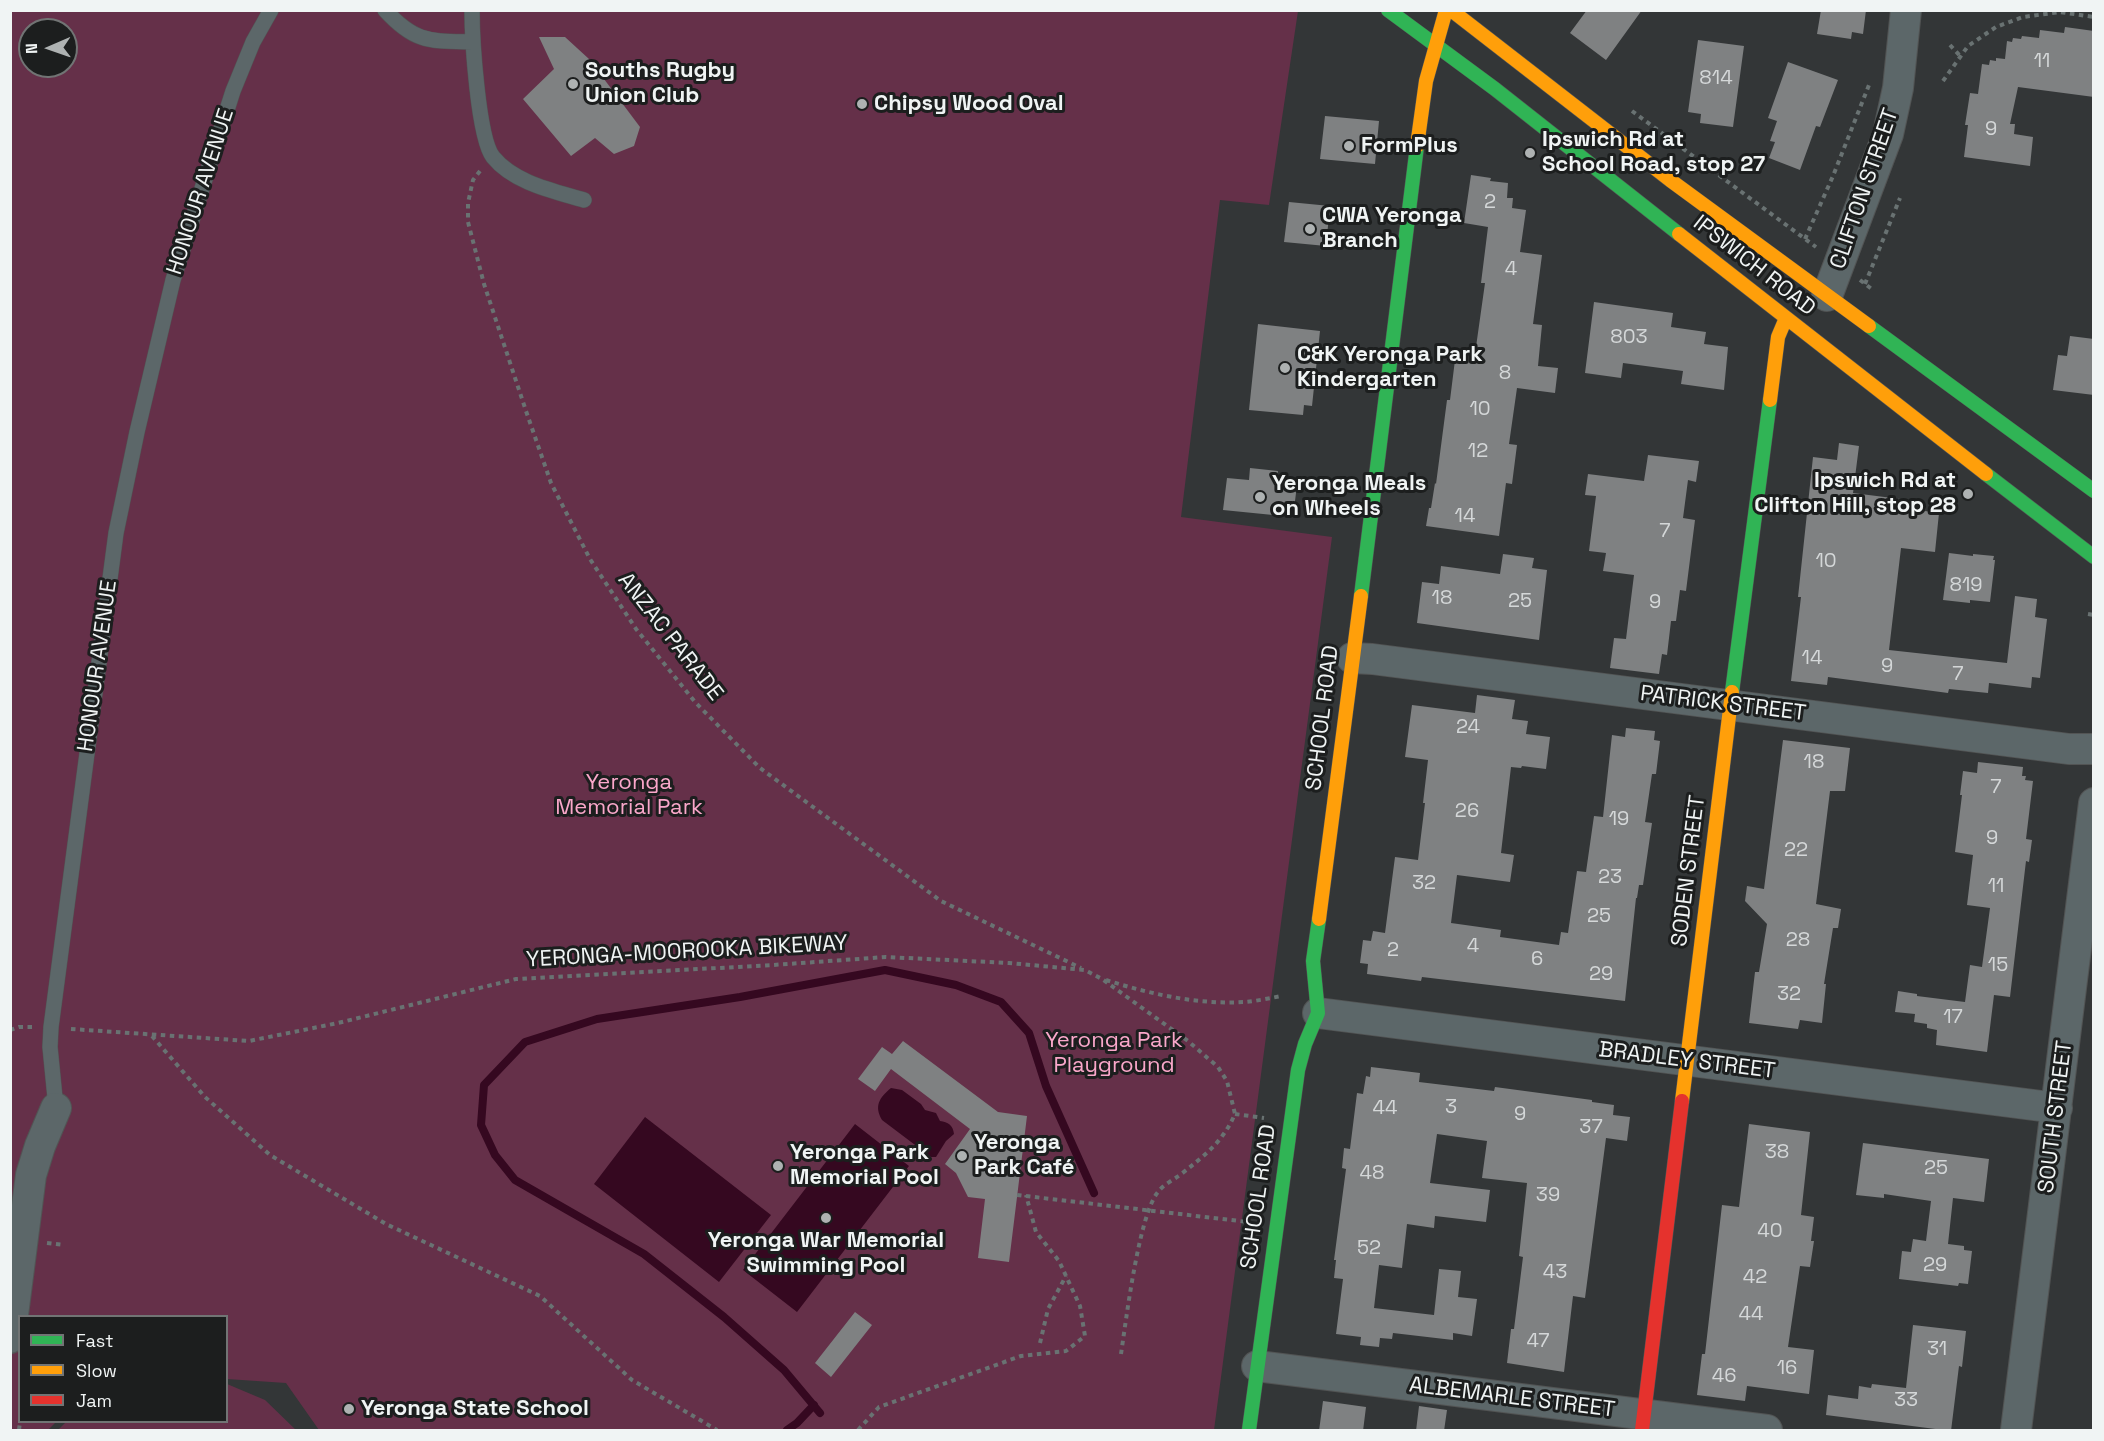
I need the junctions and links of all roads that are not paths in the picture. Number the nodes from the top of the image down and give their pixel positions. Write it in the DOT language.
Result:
graph roads {
  1 [pos="271,10"];
  2 [pos="385,10"];
  3 [pos="472,10"];
  4 [pos="1388,10"];
  5 [pos="1449,10"];
  6 [pos="1906,10"];
  7 [pos="472,42"];
  8 [pos="1437,46"];
  9 [pos="584,200"];
  10 [pos="1827,296"];
  11 [pos="1786,318"];
  12 [pos="2094,491"];
  13 [pos="2094,557"];
  14 [pos="1352,658"];
  15 [pos="1730,705"];
  16 [pos="2094,749"];
  17 [pos="2094,803"];
  18 [pos="1318,1013"];
  19 [pos="1688,1062"];
  20 [pos="56,1108"];
  21 [pos="2057,1108"];
  22 [pos="10,1338"];
  23 [pos="1257,1366"];
  24 [pos="1643,1422"];
  25 [pos="1250,1431"];
  26 [pos="1767,1431"];
  27 [pos="2016,1431"];
  1 -- 20 [label="lane, HONOUR AVENUE"];
  2 -- 7 [label="lane"];
  3 -- 7 [label="lane"];
  4 -- 8 [label="main road, IPSWICH ROAD"];
  5 -- 8 [label="main road, SCHOOL ROAD"];
  5 -- 10 [label="main road, IPSWICH ROAD"];
  6 -- 10 [label="street, CLIFTON STREET"];
  7 -- 9 [label="lane"];
  8 -- 11 [label="main road, IPSWICH ROAD"];
  8 -- 14 [label="main road, SCHOOL ROAD"];
  10 -- 12 [label="main road, IPSWICH ROAD"];
  11 -- 13 [label="main road, IPSWICH ROAD"];
  11 -- 15 [label="main road, SODEN STREET"];
  14 -- 15 [label="street, PATRICK STREET"];
  14 -- 18 [label="main road, SCHOOL ROAD"];
  15 -- 16 [label="street, PATRICK STREET"];
  15 -- 19 [label="main road, SODEN STREET"];
  17 -- 21 [label="street, SOUTH STREET"];
  18 -- 19 [label="street, BRADLEY STREET"];
  18 -- 23 [label="main road, SCHOOL ROAD"];
  19 -- 21 [label="street, BRADLEY STREET"];
  19 -- 24 [label="main road, SODEN STREET"];
  20 -- 22 [label="street, HONOUR AVENUE"];
  21 -- 27 [label="street, SOUTH STREET"];
  23 -- 24 [label="street, ALBEMARLE STREET"];
  23 -- 25 [label="main road, SCHOOL ROAD"];
  24 -- 26 [label="street, ALBEMARLE STREET"];
}
